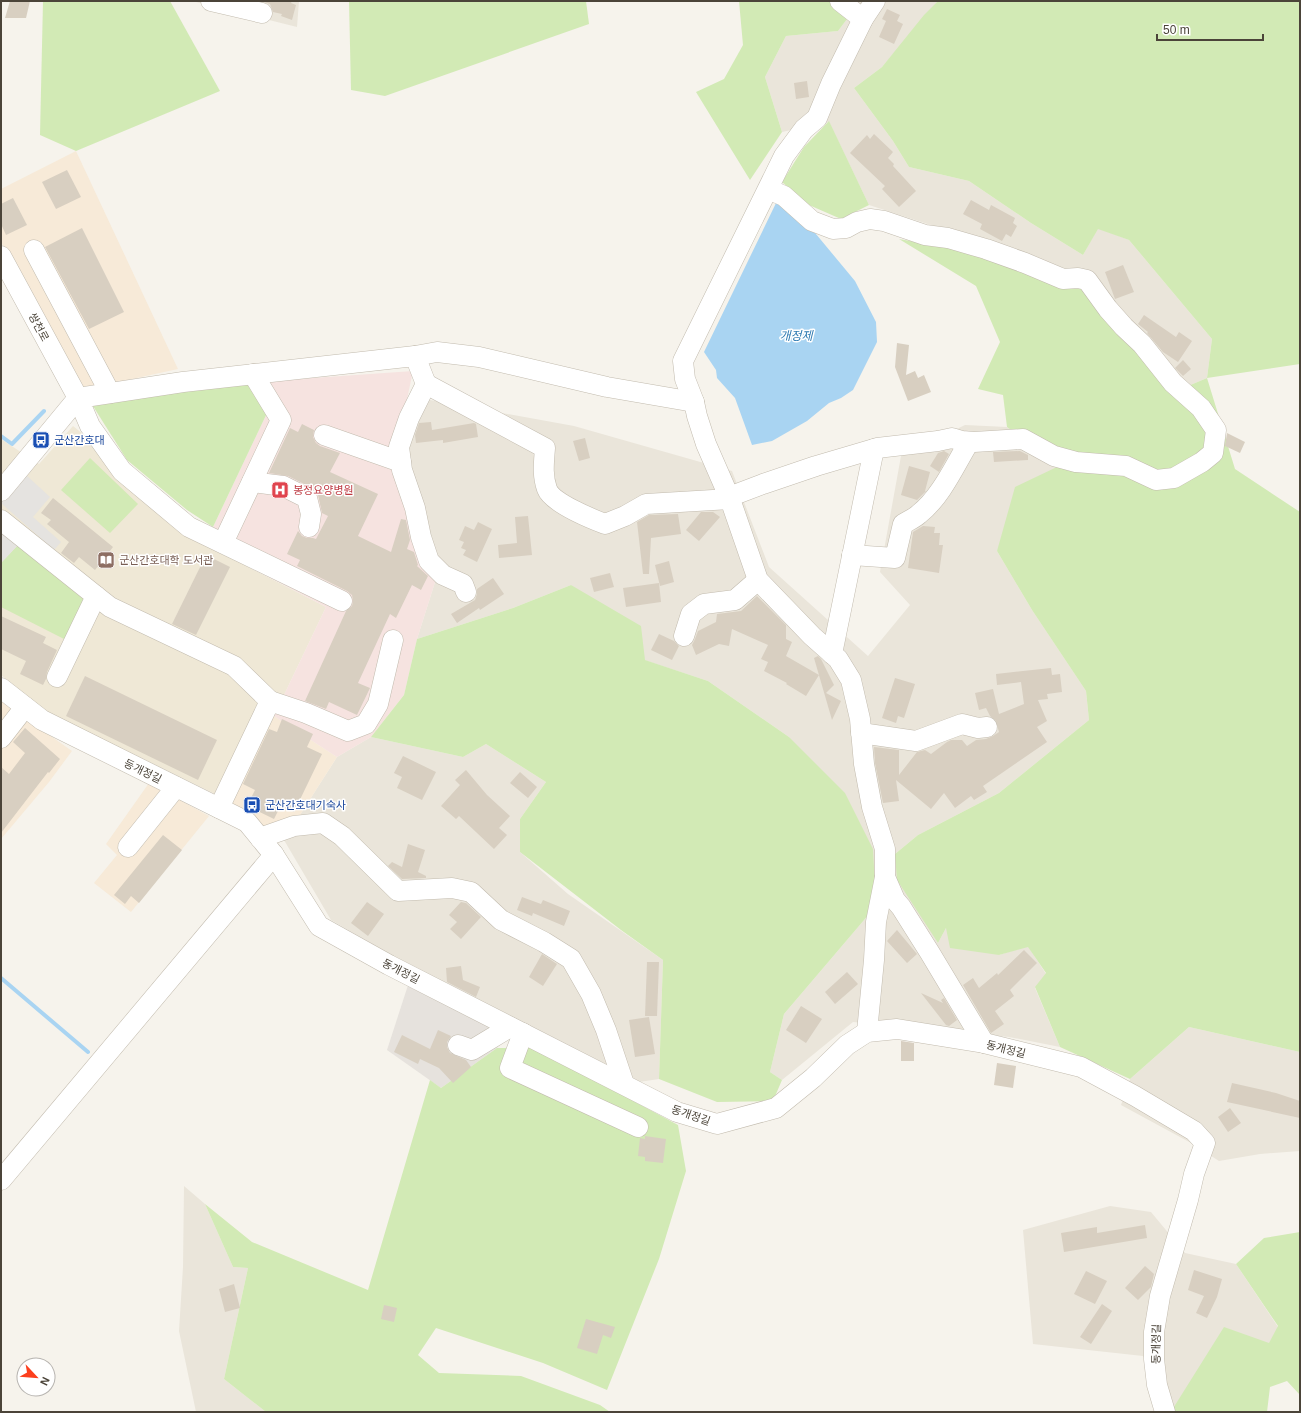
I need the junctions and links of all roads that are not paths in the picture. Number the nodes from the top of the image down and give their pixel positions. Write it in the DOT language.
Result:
graph roads {
  1 [pos="211,1"];
  2 [pos="840,1"];
  3 [pos="875,1"];
  4 [pos="262,13"];
  5 [pos="863,19"];
  6 [pos="768,190"];
  7 [pos="34,250"];
  8 [pos="1,256"];
  9 [pos="415,356"];
  10 [pos="253,374"];
  11 [pos="426,384"];
  12 [pos="110,393"];
  13 [pos="78,398"];
  14 [pos="694,402"];
  15 [pos="324,435"];
  16 [pos="969,442"];
  17 [pos="874,449"];
  18 [pos="400,455"];
  19 [pos="252,482"];
  20 [pos="1,491"];
  21 [pos="730,499"];
  22 [pos="1,520"];
  23 [pos="309,527"];
  24 [pos="223,543"];
  25 [pos="852,555"];
  26 [pos="758,580"];
  27 [pos="466,592"];
  28 [pos="96,596"];
  29 [pos="342,601"];
  30 [pos="684,636"];
  31 [pos="393,640"];
  32 [pos="832,654"];
  33 [pos="57,677"];
  34 [pos="1,688"];
  35 [pos="270,701"];
  36 [pos="25,707"];
  37 [pos="987,727"];
  38 [pos="861,733"];
  39 [pos="1,738"];
  40 [pos="176,787"];
  41 [pos="219,808"];
  42 [pos="260,838"];
  43 [pos="128,847"];
  44 [pos="274,855"];
  45 [pos="885,876"];
  46 [pos="517,1030"];
  47 [pos="867,1032"];
  48 [pos="984,1043"];
  49 [pos="458,1044"];
  50 [pos="624,1084"];
  51 [pos="638,1127"];
  52 [pos="1,1180"];
  53 [pos="1165,1412"];
  1 -- 4 [label="street"];
  2 -- 5 [label="street"];
  3 -- 5 [label="street"];
  5 -- 6 [label="street"];
  6 -- 14 [label="street"];
  6 -- 16 [label="street"];
  7 -- 12 [label="street"];
  8 -- 13 [label="street, 쌍천로"];
  9 -- 10 [label="street"];
  9 -- 11 [label="street"];
  9 -- 14 [label="street"];
  10 -- 12 [label="street"];
  10 -- 19 [label="street"];
  11 -- 18 [label="street"];
  11 -- 21 [label="street"];
  12 -- 13 [label="street"];
  13 -- 20 [label="street"];
  13 -- 24 [label="street, 쌍천로"];
  14 -- 21 [label="street"];
  15 -- 18 [label="street"];
  16 -- 17 [label="street"];
  16 -- 25 [label="street"];
  17 -- 21 [label="street"];
  17 -- 25 [label="street"];
  18 -- 27 [label="street"];
  19 -- 23 [label="street"];
  19 -- 24 [label="street"];
  21 -- 26 [label="street"];
  22 -- 28 [label="street"];
  24 -- 29 [label="street, 쌍천로"];
  25 -- 32 [label="street"];
  26 -- 30 [label="street"];
  26 -- 32 [label="street"];
  28 -- 33 [label="street"];
  28 -- 35 [label="street"];
  31 -- 35 [label="street"];
  32 -- 38 [label="street"];
  34 -- 36 [label="street, 동개정길"];
  35 -- 41 [label="street"];
  36 -- 39 [label="street"];
  36 -- 40 [label="street, 동개정길"];
  37 -- 38 [label="street"];
  38 -- 45 [label="street"];
  40 -- 41 [label="street, 동개정길"];
  40 -- 43 [label="street"];
  41 -- 42 [label="street, 동개정길"];
  42 -- 44 [label="street, 동개정길"];
  42 -- 50 [label="street"];
  44 -- 46 [label="street, 동개정길"];
  44 -- 52 [label="street"];
  45 -- 47 [label="street"];
  45 -- 48 [label="street"];
  46 -- 49 [label="street"];
  46 -- 50 [label="street, 동개정길"];
  46 -- 51 [label="street"];
  47 -- 48 [label="street, 동개정길"];
  47 -- 50 [label="street, 동개정길"];
  48 -- 53 [label="street, 동개정길"];
}
